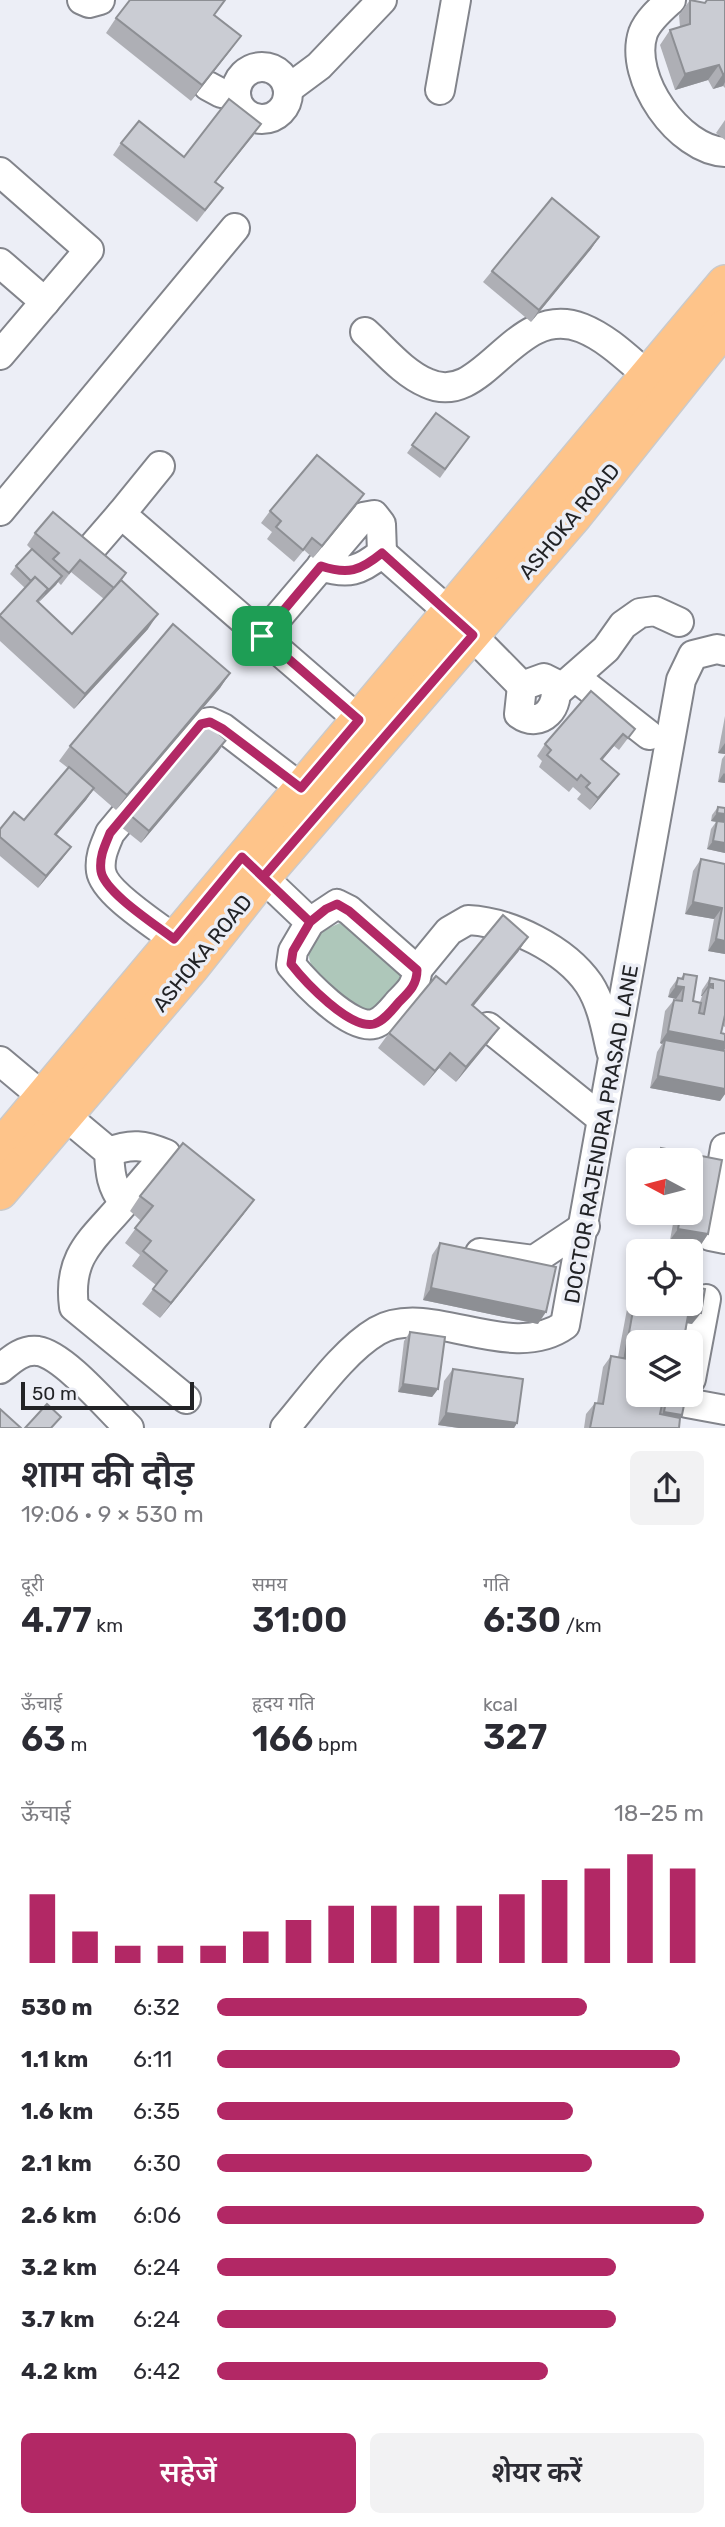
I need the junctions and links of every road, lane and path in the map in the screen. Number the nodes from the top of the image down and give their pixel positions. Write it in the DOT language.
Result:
graph roads {
  1 [pos="82,0"];
  2 [pos="100,0"];
  3 [pos="382,0"];
  4 [pos="456,0"];
  5 [pos="671,0"];
  6 [pos="208,86"];
  7 [pos="288,89"];
  8 [pos="440,90"];
  9 [pos="235,94"];
  10 [pos="725,152"];
  11 [pos="0,172"];
  12 [pos="235,228"];
  13 [pos="0,263"];
  14 [pos="725,283"];
  15 [pos="45,302"];
  16 [pos="725,327"];
  17 [pos="365,332"];
  18 [pos="0,355"];
  19 [pos="647,375"];
  20 [pos="160,466"];
  21 [pos="0,511"];
  22 [pos="121,514"];
  23 [pos="89,551"];
  24 [pos="382,553"];
  25 [pos="321,566"];
  26 [pos="679,622"];
  27 [pos="461,624"];
  28 [pos="262,636"];
  29 [pos="720,663"];
  30 [pos="566,685"];
  31 [pos="359,720"];
  32 [pos="649,735"];
  33 [pos="301,788"];
  34 [pos="253,867"];
  35 [pos="310,922"];
  36 [pos="174,939"];
  37 [pos="417,970"];
  38 [pos="488,1027"];
  39 [pos="0,1061"];
  40 [pos="614,1062"];
  41 [pos="55,1105"];
  42 [pos="602,1119"];
  43 [pos="0,1148"];
  44 [pos="725,1148"];
  45 [pos="109,1152"];
  46 [pos="166,1154"];
  47 [pos="195,1161"];
  48 [pos="0,1192"];
  49 [pos="124,1203"];
  50 [pos="584,1226"];
  51 [pos="725,1239"];
  52 [pos="458,1248"];
  53 [pos="706,1299"];
  54 [pos="700,1330"];
  55 [pos="0,1369"];
  56 [pos="186,1399"];
  57 [pos="703,1406"];
  58 [pos="725,1410"];
  59 [pos="129,1428"];
  60 [pos="285,1428"];
  1 -- 2 [label="street"];
  3 -- 7 [label="street"];
  4 -- 8 [label="street"];
  5 -- 10 [label="street"];
  6 -- 9 [label="street"];
  7 -- 9 [label="street"];
  7 -- 9 [label="street"];
  11 -- 15 [label="street"];
  12 -- 21 [label="street"];
  13 -- 15 [label="street"];
  14 -- 19 [label="main road, ASHOKA ROAD"];
  15 -- 18 [label="street"];
  16 -- 27 [label="main road, ASHOKA ROAD"];
  17 -- 19 [label="street"];
  19 -- 27 [label="main road, ASHOKA ROAD"];
  20 -- 22 [label="street"];
  22 -- 23 [label="street"];
  22 -- 28 [label="street"];
  24 -- 25 [label="street"];
  24 -- 25 [label="street"];
  24 -- 27 [label="street"];
  25 -- 28 [label="street"];
  26 -- 30 [label="street"];
  27 -- 30 [label="street"];
  27 -- 31 [label="main road, ASHOKA ROAD"];
  27 -- 34 [label="main road, ASHOKA ROAD"];
  28 -- 31 [label="street"];
  29 -- 40 [label="street, DOCTOR RAJENDRA PRASAD LANE"];
  30 -- 32 [label="street"];
  31 -- 33 [label="main road, ASHOKA ROAD"];
  33 -- 34 [label="main road, ASHOKA ROAD"];
  33 -- 36 [label="street"];
  34 -- 35 [label="street"];
  34 -- 36 [label="main road, ASHOKA ROAD"];
  34 -- 41 [label="main road, ASHOKA ROAD"];
  35 -- 37 [label="street"];
  35 -- 37 [label="street"];
  36 -- 41 [label="main road, ASHOKA ROAD"];
  37 -- 40 [label="street"];
  38 -- 42 [label="street"];
  39 -- 41 [label="street"];
  40 -- 42 [label="street, DOCTOR RAJENDRA PRASAD LANE"];
  41 -- 43 [label="main road, ASHOKA ROAD"];
  41 -- 45 [label="street"];
  41 -- 48 [label="main road, ASHOKA ROAD"];
  42 -- 50 [label="street, DOCTOR RAJENDRA PRASAD LANE"];
  44 -- 51 [label="street"];
  45 -- 46 [label="street"];
  45 -- 49 [label="street"];
  46 -- 47 [label="street"];
  46 -- 49 [label="street"];
  49 -- 56 [label="street"];
  50 -- 52 [label="street"];
  50 -- 60 [label="street, DOCTOR RAJENDRA PRASAD LANE"];
  53 -- 54 [label="street"];
  55 -- 59 [label="street"];
  57 -- 58 [label="street"];
}
